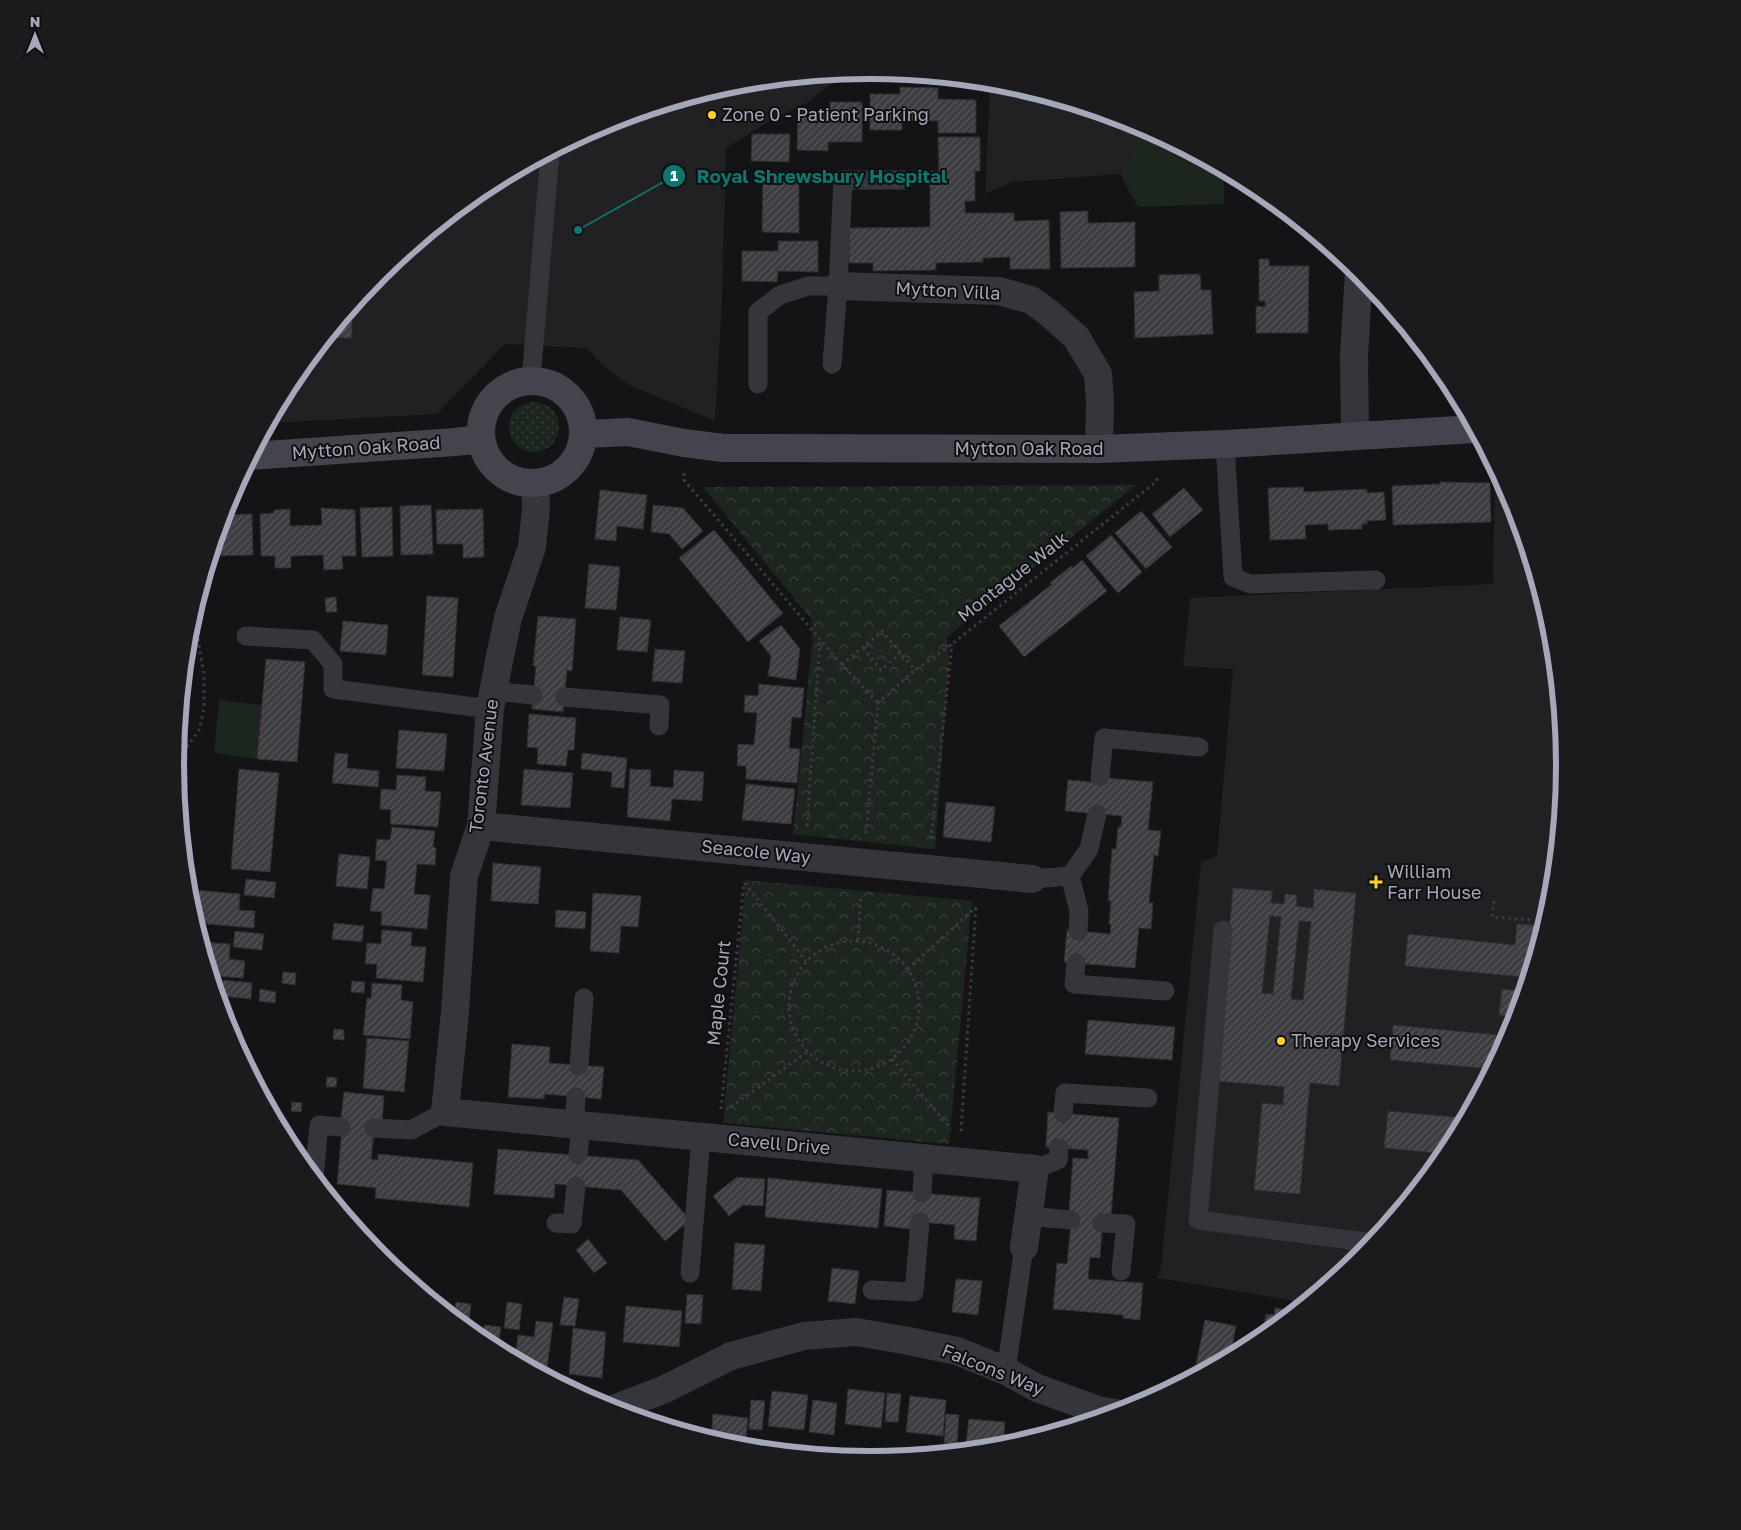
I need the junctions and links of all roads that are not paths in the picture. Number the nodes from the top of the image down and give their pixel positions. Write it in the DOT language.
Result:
graph roads {
  1 [pos="549,159"];
  2 [pos="904,180"];
  3 [pos="1358,283"];
  4 [pos="838,286"];
  5 [pos="832,364"];
  6 [pos="531,380"];
  7 [pos="758,384"];
  8 [pos="1469,429"];
  9 [pos="584,434"];
  10 [pos="1355,436"];
  11 [pos="481,439"];
  12 [pos="1225,444"];
  13 [pos="1099,450"];
  14 [pos="258,456"];
  15 [pos="535,484"];
  16 [pos="1376,580"];
  17 [pos="246,636"];
  18 [pos="533,694"];
  19 [pos="564,697"];
  20 [pos="491,700"];
  21 [pos="659,726"];
  22 [pos="1199,746"];
  23 [pos="1100,777"];
  24 [pos="1097,814"];
  25 [pos="480,826"];
  26 [pos="1070,876"];
  27 [pos="1032,879"];
  28 [pos="1223,930"];
  29 [pos="1078,931"];
  30 [pos="1076,963"];
  31 [pos="1165,991"];
  32 [pos="584,998"];
  33 [pos="579,1066"];
  34 [pos="576,1097"];
  35 [pos="1148,1098"];
  36 [pos="445,1112"];
  37 [pos="1064,1113"];
  38 [pos="341,1126"];
  39 [pos="578,1126"];
  40 [pos="374,1128"];
  41 [pos="701,1137"];
  42 [pos="1060,1148"];
  43 [pos="578,1155"];
  44 [pos="924,1158"];
  45 [pos="315,1167"];
  46 [pos="1035,1169"];
  47 [pos="576,1186"];
  48 [pos="922,1193"];
  49 [pos="1028,1216"];
  50 [pos="1071,1220"];
  51 [pos="920,1222"];
  52 [pos="556,1223"];
  53 [pos="1102,1223"];
  54 [pos="1363,1242"];
  55 [pos="1024,1247"];
  56 [pos="1121,1271"];
  57 [pos="690,1273"];
  58 [pos="872,1290"];
  59 [pos="1006,1371"];
  60 [pos="624,1405"];
  61 [pos="1102,1411"];
  1 -- 6 [label="lane"];
  2 -- 4 [label="lane"];
  3 -- 10 [label="street"];
  4 -- 5 [label="lane"];
  4 -- 7 [label="lane"];
  4 -- 13 [label="street, Mytton Villa"];
  6 -- 9 [label="main road"];
  6 -- 11 [label="main road"];
  8 -- 10 [label="main road, Mytton Oak Road"];
  9 -- 13 [label="main road, Mytton Oak Road"];
  9 -- 15 [label="main road"];
  10 -- 12 [label="main road, Mytton Oak Road"];
  11 -- 14 [label="main road, Mytton Oak Road"];
  11 -- 15 [label="main road"];
  12 -- 13 [label="main road, Mytton Oak Road"];
  12 -- 16 [label="lane"];
  15 -- 20 [label="street, Toronto Avenue"];
  17 -- 20 [label="lane"];
  18 -- 20 [label="lane"];
  19 -- 21 [label="lane"];
  20 -- 25 [label="street, Toronto Avenue"];
  22 -- 23 [label="lane"];
  24 -- 26 [label="lane"];
  25 -- 27 [label="street, Seacole Way"];
  25 -- 36 [label="street, Toronto Avenue"];
  26 -- 27 [label="lane"];
  26 -- 29 [label="lane"];
  28 -- 54 [label="lane"];
  30 -- 31 [label="lane"];
  32 -- 33 [label="lane"];
  34 -- 39 [label="lane"];
  35 -- 37 [label="lane"];
  36 -- 39 [label="street, Cavell Drive"];
  36 -- 40 [label="lane"];
  38 -- 45 [label="lane"];
  39 -- 41 [label="street, Cavell Drive"];
  39 -- 43 [label="lane"];
  41 -- 44 [label="street, Cavell Drive"];
  41 -- 57 [label="lane"];
  42 -- 46 [label="lane"];
  44 -- 46 [label="street, Cavell Drive"];
  44 -- 48 [label="lane"];
  46 -- 49 [label="street"];
  47 -- 52 [label="lane"];
  49 -- 50 [label="lane"];
  49 -- 55 [label="street"];
  51 -- 58 [label="lane"];
  53 -- 56 [label="lane"];
  55 -- 59 [label="lane"];
  59 -- 60 [label="street, Falcons Way"];
  59 -- 61 [label="street, Falcons Way"];
}
